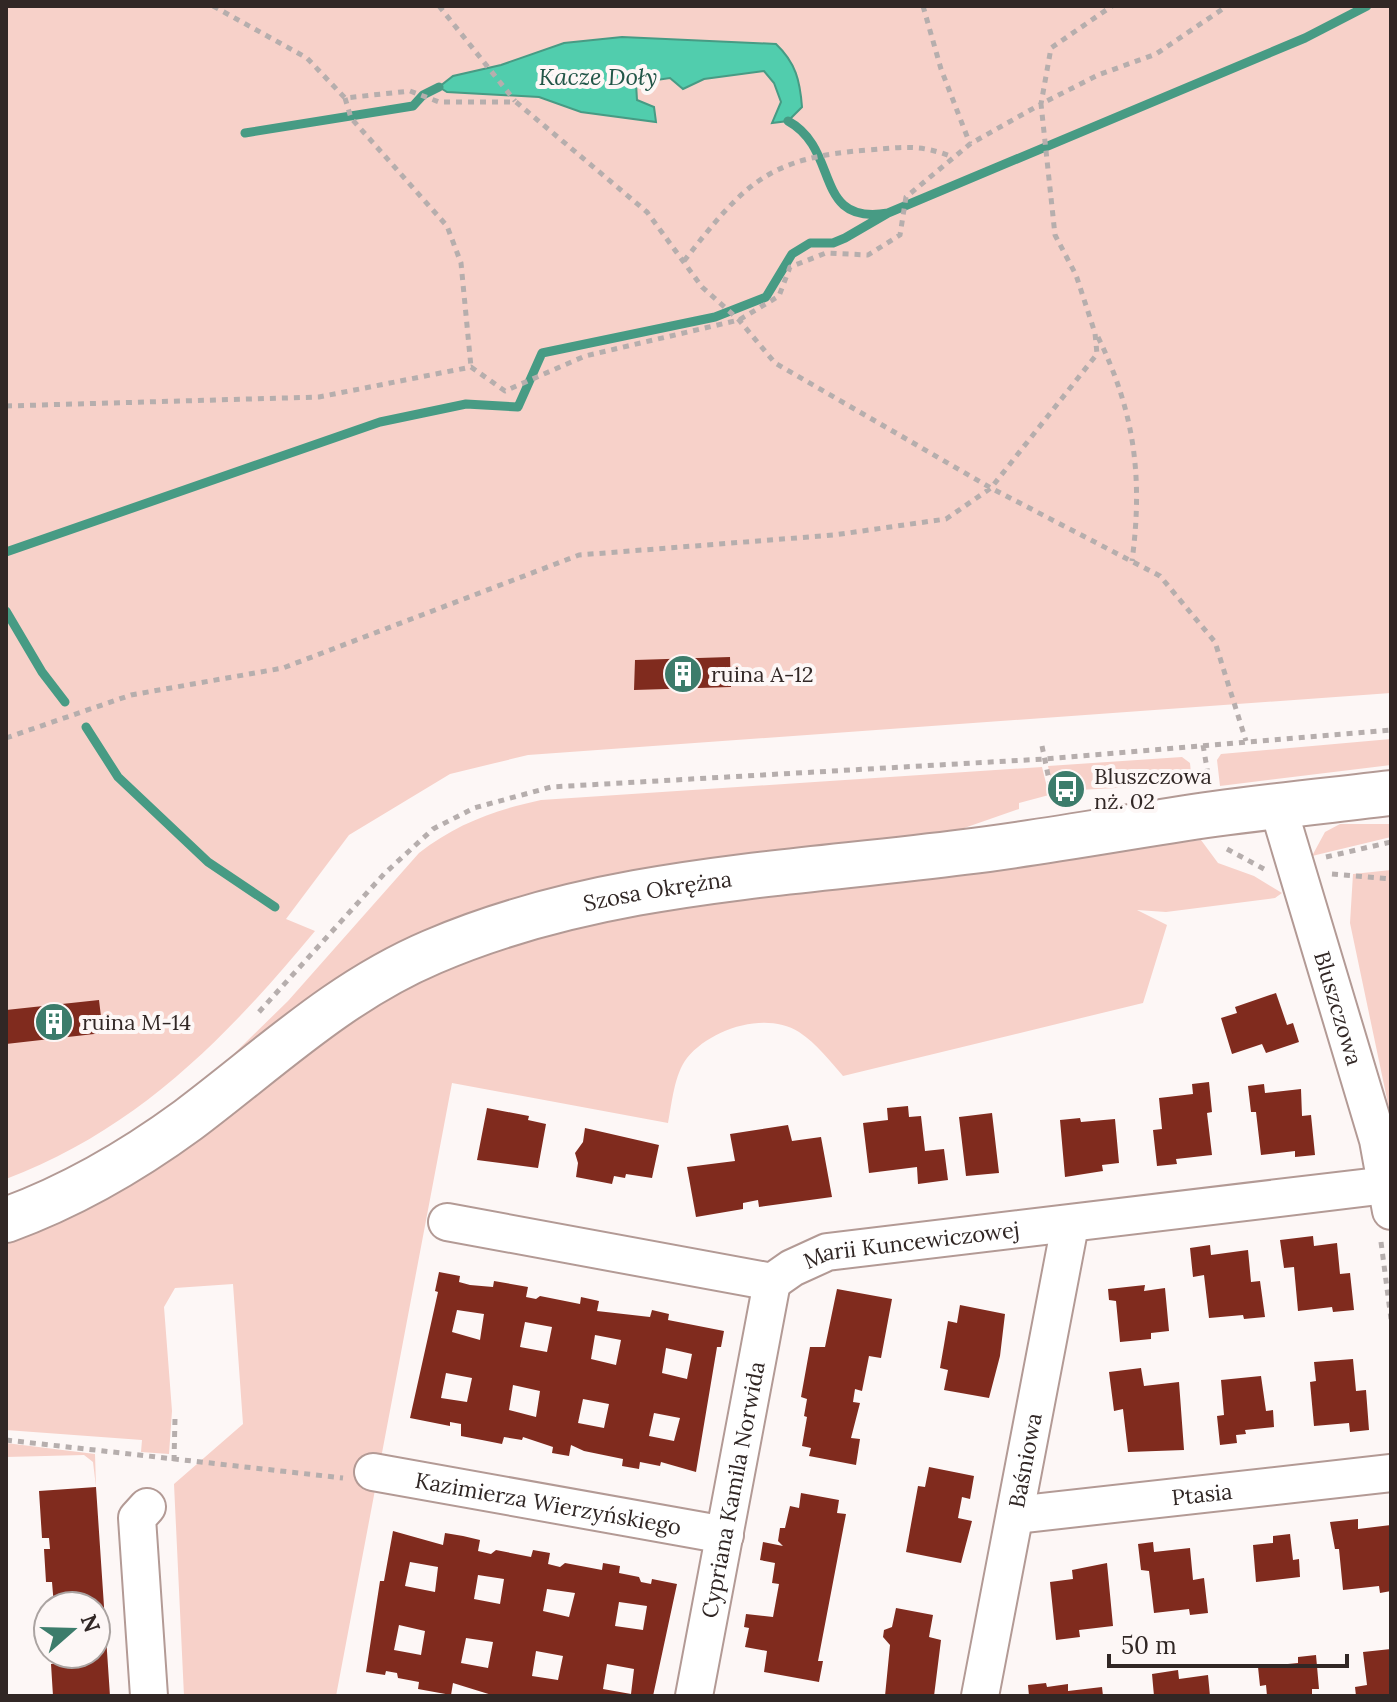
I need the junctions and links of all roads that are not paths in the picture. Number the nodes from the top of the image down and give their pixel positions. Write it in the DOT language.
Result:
graph roads {
  1 [pos="1391,793"];
  2 [pos="1278,807"];
  3 [pos="1389,1198"];
  4 [pos="6,1220"];
  5 [pos="447,1222"];
  6 [pos="1070,1225"];
  7 [pos="772,1282"];
  8 [pos="373,1472"];
  9 [pos="1391,1473"];
  10 [pos="147,1507"];
  11 [pos="1015,1515"];
  12 [pos="725,1535"];
  13 [pos="149,1696"];
  14 [pos="694,1696"];
  15 [pos="980,1696"];
  1 -- 2 [label="street, Szosa Okrężna"];
  2 -- 3 [label="street, Bluszczowa"];
  2 -- 4 [label="street, Szosa Okrężna"];
  3 -- 6 [label="street, Marii Kuncewiczowej"];
  5 -- 7 [label="street"];
  6 -- 7 [label="street, Marii Kuncewiczowej"];
  6 -- 11 [label="street, Baśniowa"];
  7 -- 12 [label="street, Cypriana Kamila Norwida"];
  8 -- 12 [label="street, Kazimierza Wierzyńskiego"];
  9 -- 11 [label="street, Ptasia"];
  10 -- 13 [label="street"];
  11 -- 15 [label="street, Baśniowa"];
  12 -- 14 [label="street, Cypriana Kamila Norwida"];
}
